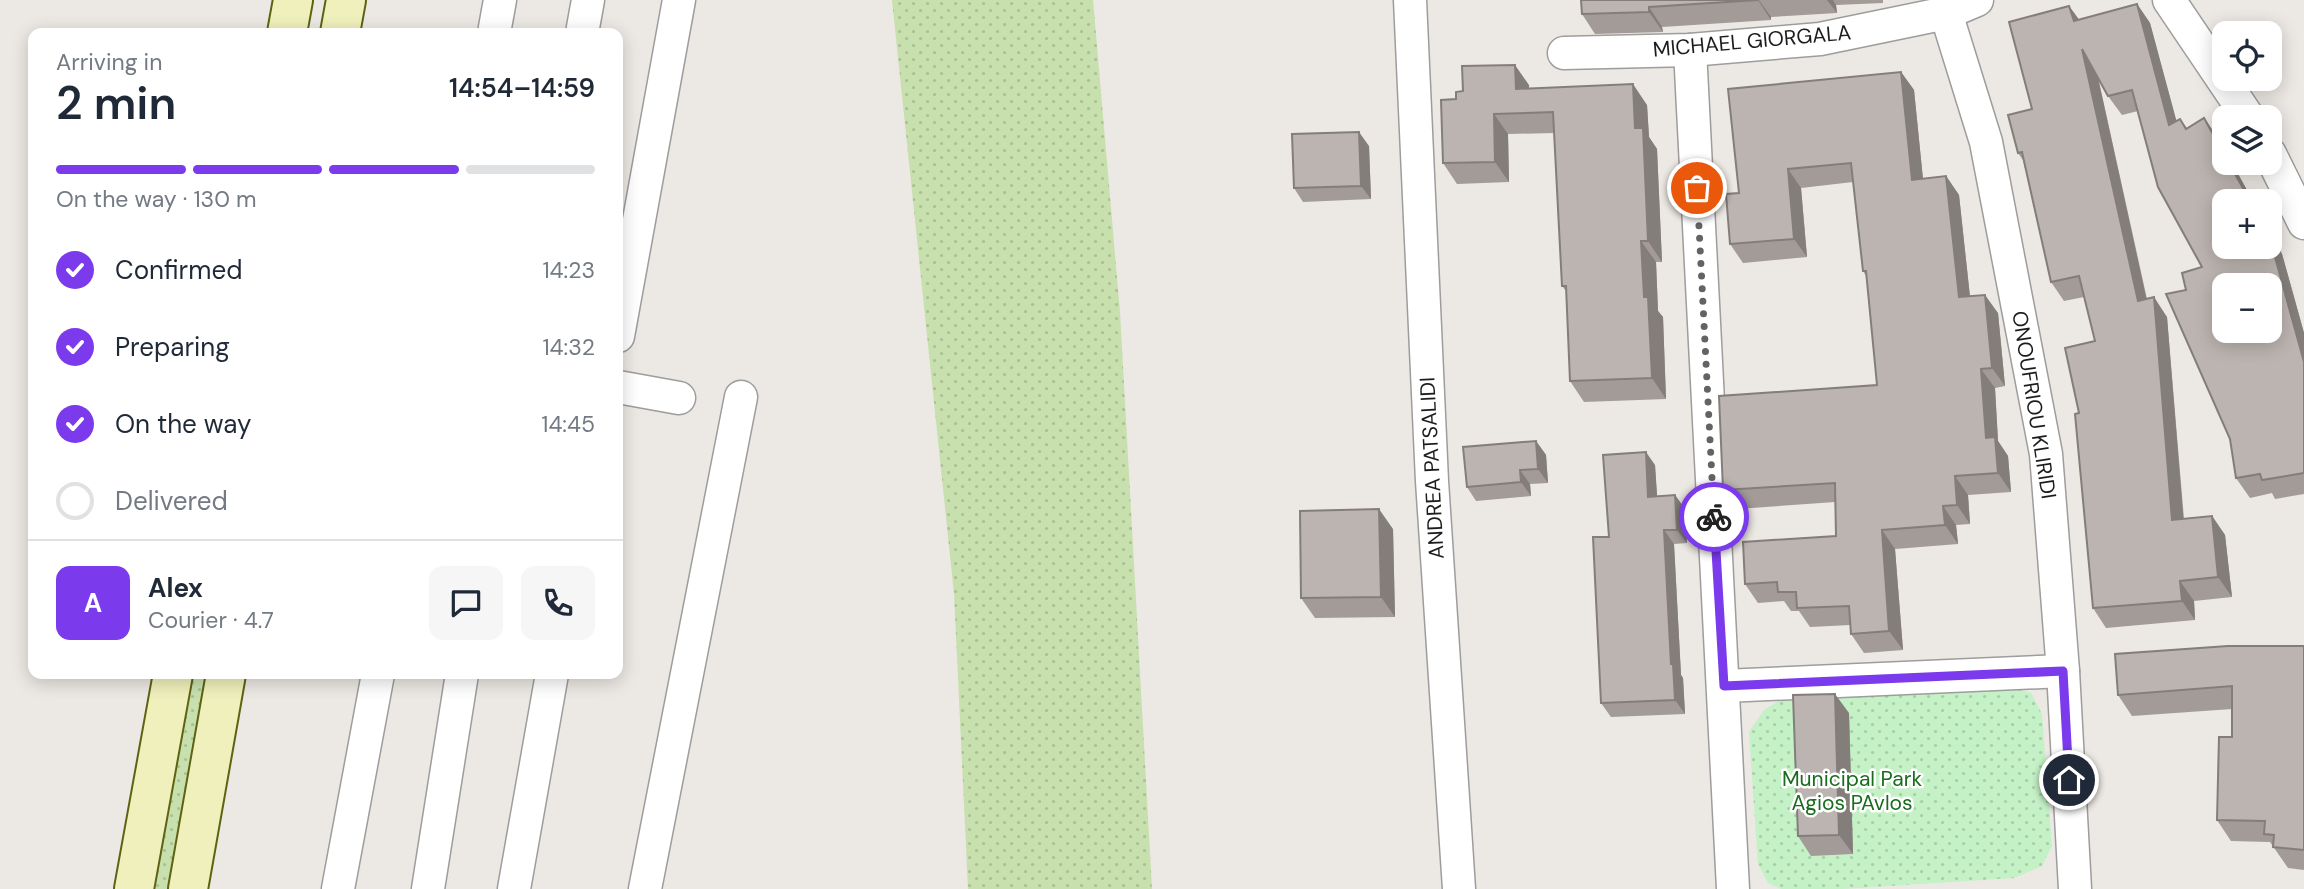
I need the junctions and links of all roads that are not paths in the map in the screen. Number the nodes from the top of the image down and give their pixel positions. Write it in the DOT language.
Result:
graph roads {
  1 [pos="293,0"];
  2 [pos="346,0"];
  3 [pos="500,0"];
  4 [pos="588,0"];
  5 [pos="679,0"];
  6 [pos="1410,0"];
  7 [pos="1977,0"];
  8 [pos="2168,0"];
  9 [pos="1946,13"];
  10 [pos="288,28"];
  11 [pos="341,28"];
  12 [pos="495,28"];
  13 [pos="583,28"];
  14 [pos="1690,50"];
  15 [pos="1564,53"];
  16 [pos="2240,105"];
  17 [pos="2280,175"];
  18 [pos="2304,223"];
  19 [pos="623,308"];
  20 [pos="623,388"];
  21 [pos="741,397"];
  22 [pos="679,398"];
  23 [pos="2063,671"];
  24 [pos="172,679"];
  25 [pos="225,679"];
  26 [pos="377,679"];
  27 [pos="461,679"];
  28 [pos="551,679"];
  29 [pos="1724,686"];
  30 [pos="134,889"];
  31 [pos="188,889"];
  32 [pos="338,889"];
  33 [pos="428,889"];
  34 [pos="514,889"];
  35 [pos="645,889"];
  36 [pos="1459,889"];
  37 [pos="1733,889"];
  38 [pos="2075,889"];
  1 -- 10 [label="street"];
  2 -- 11 [label="street"];
  3 -- 12 [label="street"];
  4 -- 13 [label="street"];
  5 -- 19 [label="street"];
  6 -- 36 [label="street, ANDREA PATSALIDI"];
  7 -- 9 [label="street, MICHAEL GIORGALA"];
  8 -- 16 [label="street"];
  9 -- 14 [label="street, MICHAEL GIORGALA"];
  9 -- 23 [label="street, ONOUFRIOU KLIRIDI"];
  14 -- 15 [label="street, MICHAEL GIORGALA"];
  14 -- 29 [label="street"];
  17 -- 18 [label="street"];
  20 -- 22 [label="street"];
  21 -- 35 [label="street"];
  23 -- 29 [label="street"];
  23 -- 38 [label="street, ONOUFRIOU KLIRIDI"];
  24 -- 30 [label="street"];
  25 -- 31 [label="street"];
  26 -- 32 [label="street"];
  27 -- 33 [label="street"];
  28 -- 34 [label="street"];
  29 -- 37 [label="street"];
}
